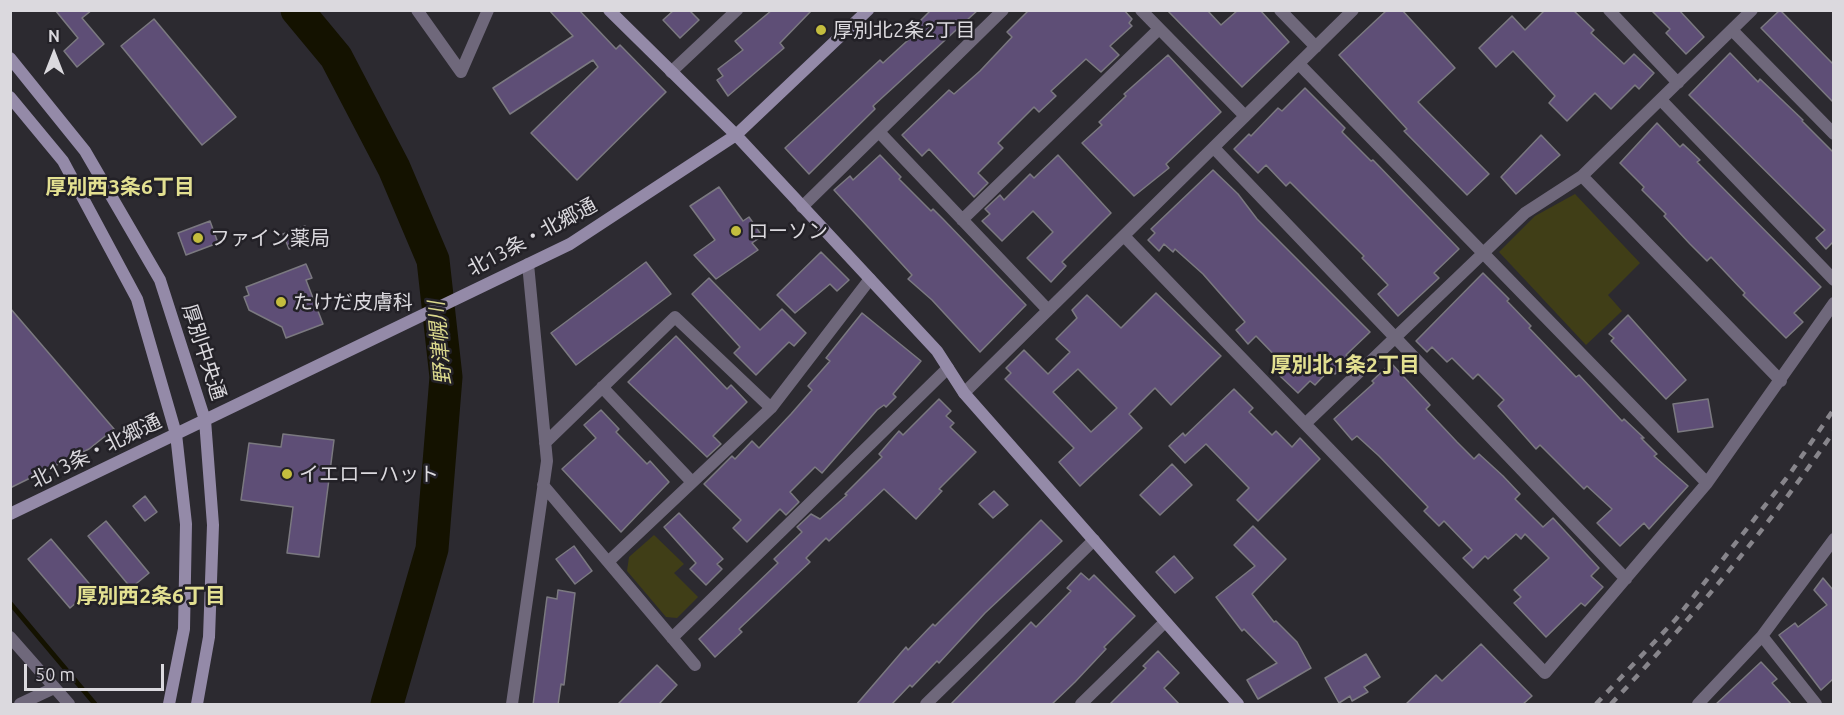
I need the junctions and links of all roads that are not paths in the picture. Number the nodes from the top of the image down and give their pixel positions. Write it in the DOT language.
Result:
graph roads {
  1 [pos="417,10"];
  2 [pos="488,10"];
  3 [pos="609,10"];
  4 [pos="736,10"];
  5 [pos="868,10"];
  6 [pos="1003,10"];
  7 [pos="1141,10"];
  8 [pos="1280,10"];
  9 [pos="1353,10"];
  10 [pos="1609,10"];
  11 [pos="1752,10"];
  12 [pos="1159,29"];
  13 [pos="1732,30"];
  14 [pos="1316,47"];
  15 [pos="10,58"];
  16 [pos="1299,64"];
  17 [pos="671,72"];
  18 [pos="1678,83"];
  19 [pos="10,97"];
  20 [pos="1660,100"];
  21 [pos="1245,117"];
  22 [pos="879,132"];
  23 [pos="1833,134"];
  24 [pos="736,135"];
  25 [pos="1214,148"];
  26 [pos="1582,176"];
  27 [pos="802,207"];
  28 [pos="962,220"];
  29 [pos="1124,236"];
  30 [pos="1483,254"];
  31 [pos="528,264"];
  32 [pos="870,279"];
  33 [pos="1833,280"];
  34 [pos="1833,303"];
  35 [pos="1048,310"];
  36 [pos="1395,338"];
  37 [pos="948,368"];
  38 [pos="1781,381"];
  39 [pos="602,387"];
  40 [pos="964,393"];
  41 [pos="771,408"];
  42 [pos="205,420"];
  43 [pos="1305,424"];
  44 [pos="176,434"];
  45 [pos="545,442"];
  46 [pos="692,483"];
  47 [pos="1707,483"];
  48 [pos="543,485"];
  49 [pos="10,514"];
  50 [pos="1094,540"];
  51 [pos="1833,540"];
  52 [pos="608,562"];
  53 [pos="1626,579"];
  54 [pos="1165,622"];
  55 [pos="1762,636"];
  56 [pos="10,637"];
  57 [pos="672,638"];
  58 [pos="695,665"];
  59 [pos="54,688"];
  60 [pos="20,705"];
  61 [pos="69,705"];
  62 [pos="169,705"];
  63 [pos="197,705"];
  64 [pos="512,705"];
  65 [pos="926,705"];
  66 [pos="1082,705"];
  67 [pos="1238,705"];
  68 [pos="1698,705"];
  69 [pos="1815,705"];
  1 -- 2 [label="street"];
  3 -- 17 [label="street"];
  4 -- 17 [label="street"];
  5 -- 24 [label="street, 北13条・北郷通"];
  6 -- 22 [label="street"];
  7 -- 12 [label="street"];
  8 -- 14 [label="street"];
  9 -- 14 [label="street"];
  10 -- 18 [label="street"];
  11 -- 13 [label="street"];
  12 -- 21 [label="street"];
  12 -- 28 [label="street"];
  13 -- 18 [label="street"];
  13 -- 23 [label="street"];
  14 -- 16 [label="street"];
  15 -- 42 [label="street, 厚別中央通"];
  16 -- 21 [label="street"];
  16 -- 30 [label="street"];
  17 -- 24 [label="street"];
  18 -- 20 [label="street"];
  19 -- 44 [label="street"];
  20 -- 26 [label="street"];
  20 -- 33 [label="street"];
  21 -- 25 [label="street"];
  22 -- 27 [label="street"];
  22 -- 28 [label="street"];
  24 -- 27 [label="street"];
  24 -- 31 [label="street, 北13条・北郷通"];
  25 -- 29 [label="street"];
  25 -- 36 [label="street"];
  26 -- 30 [label="street"];
  26 -- 38 [label="street"];
  27 -- 32 [label="street"];
  28 -- 35 [label="street"];
  29 -- 35 [label="street"];
  29 -- 43 [label="street"];
  30 -- 36 [label="street"];
  30 -- 47 [label="street"];
  31 -- 42 [label="street, 北13条・北郷通"];
  31 -- 45 [label="street"];
  32 -- 37 [label="street"];
  32 -- 41 [label="street"];
  34 -- 38 [label="street"];
  35 -- 40 [label="street"];
  36 -- 43 [label="street"];
  36 -- 53 [label="street"];
  37 -- 40 [label="street"];
  37 -- 57 [label="street"];
  38 -- 47 [label="street"];
  39 -- 41 [label="street"];
  39 -- 45 [label="street"];
  39 -- 46 [label="street"];
  40 -- 50 [label="street"];
  41 -- 46 [label="street"];
  42 -- 44 [label="street, 北13条・北郷通"];
  42 -- 63 [label="street, 厚別中央通"];
  43 -- 53 [label="street"];
  44 -- 49 [label="street, 北13条・北郷通"];
  44 -- 62 [label="street"];
  45 -- 48 [label="street"];
  46 -- 52 [label="street"];
  47 -- 53 [label="street"];
  48 -- 52 [label="street"];
  48 -- 64 [label="street"];
  50 -- 54 [label="street"];
  50 -- 65 [label="street"];
  51 -- 55 [label="street"];
  52 -- 57 [label="street"];
  54 -- 66 [label="street"];
  54 -- 67 [label="street"];
  55 -- 68 [label="street"];
  55 -- 69 [label="street"];
  56 -- 59 [label="street"];
  57 -- 58 [label="street"];
  59 -- 60 [label="street"];
  59 -- 61 [label="street"];
}
